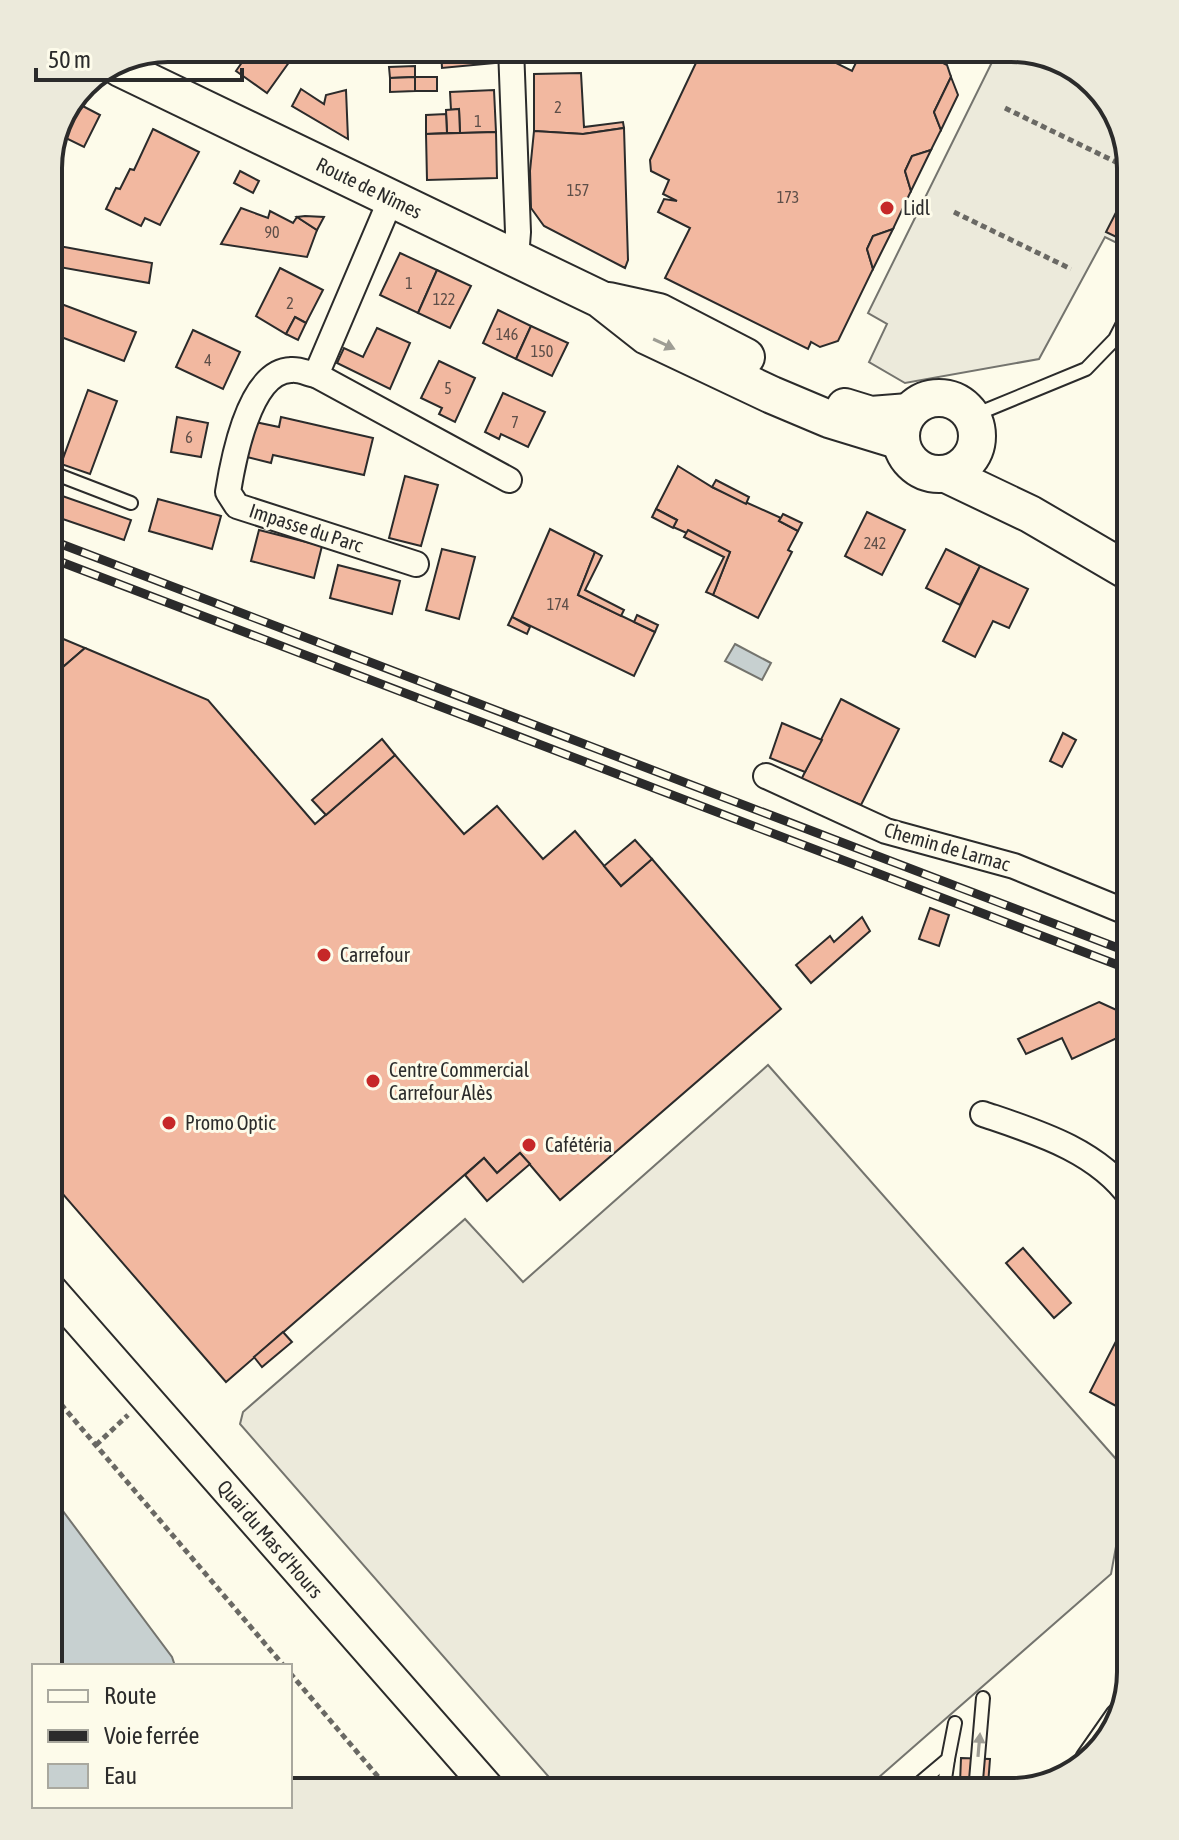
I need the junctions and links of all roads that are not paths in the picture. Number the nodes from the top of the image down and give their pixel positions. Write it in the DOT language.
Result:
graph roads {
  1 [pos="512,62"];
  2 [pos="132,69"];
  3 [pos="391,199"];
  4 [pos="516,258"];
  5 [pos="1117,335"];
  6 [pos="316,375"];
  7 [pos="972,416"];
  8 [pos="905,427"];
  9 [pos="958,465"];
  10 [pos="62,476"];
  11 [pos="509,480"];
  12 [pos="131,503"];
  13 [pos="1030,514"];
  14 [pos="1117,542"];
  15 [pos="416,564"];
  16 [pos="1117,565"];
  17 [pos="766,776"];
  18 [pos="1117,908"];
  19 [pos="983,1114"];
  20 [pos="1117,1185"];
  21 [pos="62,1302"];
  22 [pos="983,1698"];
  23 [pos="955,1723"];
  24 [pos="948,1759"];
  25 [pos="480,1778"];
  26 [pos="926,1778"];
  27 [pos="945,1778"];
  28 [pos="976,1778"];
  1 -- 4 [label="street"];
  2 -- 3 [label="main road, Route de Nîmes"];
  3 -- 4 [label="main road, Route de Nîmes"];
  3 -- 6 [label="street"];
  4 -- 8 [label="main road, Route de Nîmes"];
  5 -- 7 [label="lane"];
  6 -- 11 [label="street, Impasse du Parc"];
  6 -- 15 [label="street, Impasse du Parc"];
  7 -- 8 [label="main road"];
  7 -- 9 [label="main road"];
  8 -- 9 [label="main road"];
  9 -- 13 [label="main road"];
  10 -- 12 [label="lane"];
  13 -- 14 [label="main road"];
  13 -- 16 [label="main road"];
  17 -- 18 [label="street, Chemin de Larnac"];
  19 -- 20 [label="street"];
  21 -- 25 [label="street, Quai du Mas d'Hours"];
  28 -- 22 [label="lane, one-way"];
  23 -- 24 [label="lane"];
  24 -- 26 [label="lane"];
  24 -- 27 [label="lane"];
}
